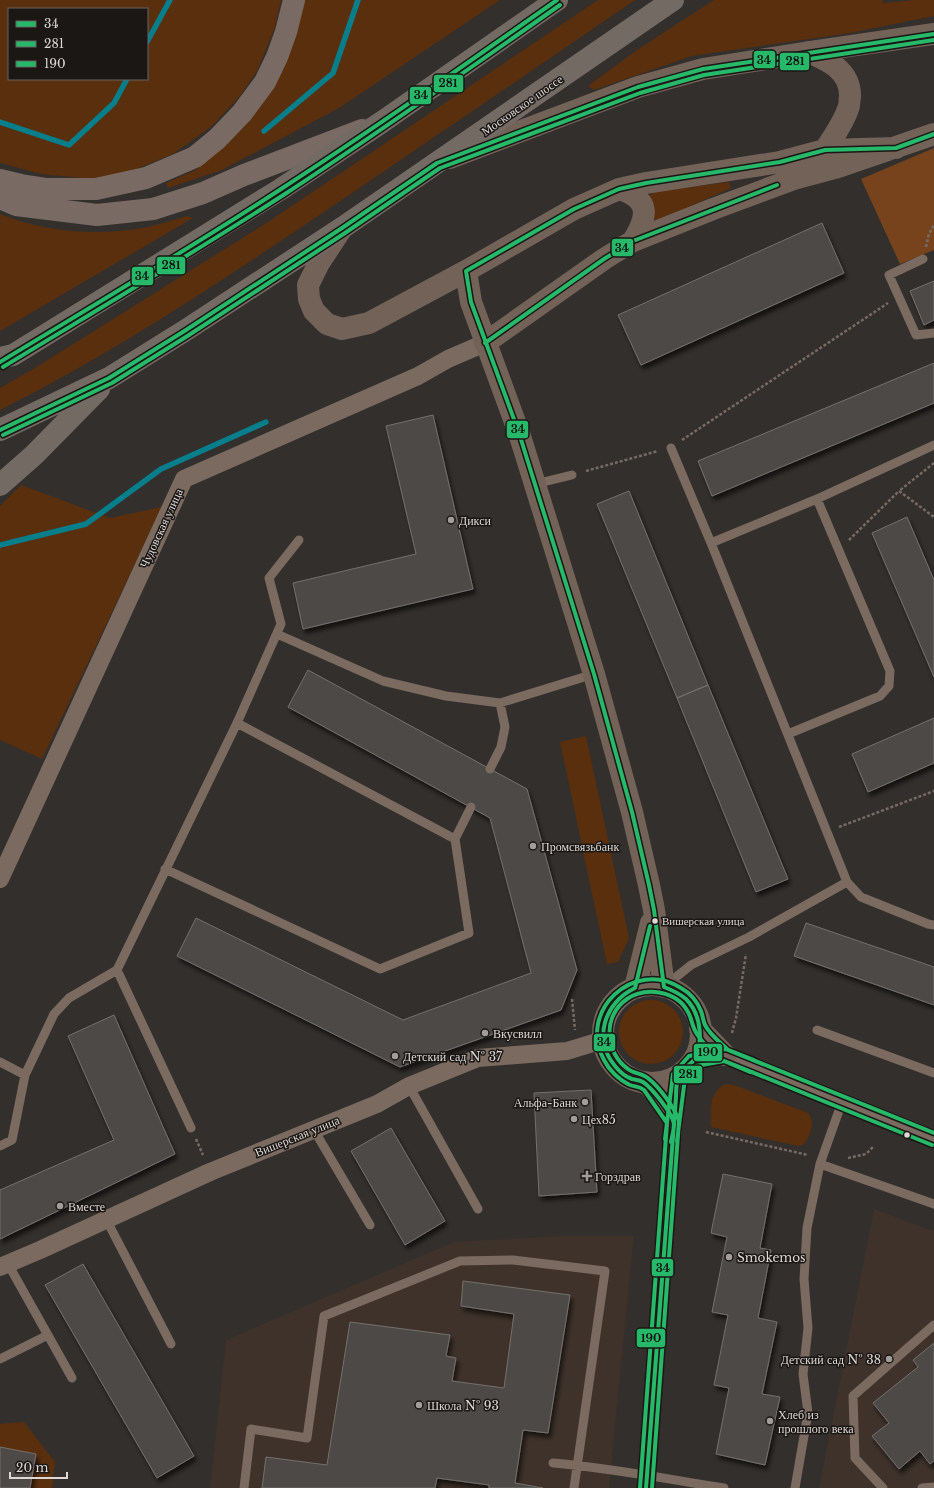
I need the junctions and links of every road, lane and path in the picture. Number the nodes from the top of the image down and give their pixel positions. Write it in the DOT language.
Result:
graph roads {
  1 [pos="294,0"];
  2 [pos="557,0"];
  3 [pos="673,0"];
  4 [pos="934,34"];
  5 [pos="808,52"];
  6 [pos="382,122"];
  7 [pos="934,134"];
  8 [pos="896,148"];
  9 [pos="826,150"];
  10 [pos="437,163"];
  11 [pos="0,180"];
  12 [pos="619,189"];
  13 [pos="0,198"];
  14 [pos="934,225"];
  15 [pos="342,228"];
  16 [pos="633,241"];
  17 [pos="923,259"];
  18 [pos="466,271"];
  19 [pos="898,296"];
  20 [pos="934,333"];
  21 [pos="485,344"];
  22 [pos="4,359"];
  23 [pos="109,378"];
  24 [pos="0,430"];
  25 [pos="934,445"];
  26 [pos="671,448"];
  27 [pos="934,463"];
  28 [pos="572,475"];
  29 [pos="535,484"];
  30 [pos="0,485"];
  31 [pos="899,491"];
  32 [pos="817,499"];
  33 [pos="934,517"];
  34 [pos="300,540"];
  35 [pos="711,543"];
  36 [pos="840,549"];
  37 [pos="277,634"];
  38 [pos="594,674"];
  39 [pos="500,703"];
  40 [pos="236,723"];
  41 [pos="788,734"];
  42 [pos="490,769"];
  43 [pos="934,791"];
  44 [pos="471,807"];
  45 [pos="827,831"];
  46 [pos="455,839"];
  47 [pos="165,869"];
  48 [pos="0,878"];
  49 [pos="847,882"];
  50 [pos="654,910"];
  51 [pos="934,924"];
  52 [pos="749,937"];
  53 [pos="117,970"];
  54 [pos="664,987"];
  55 [pos="635,988"];
  56 [pos="700,1029"];
  57 [pos="817,1030"];
  58 [pos="603,1040"];
  59 [pos="725,1055"];
  60 [pos="0,1062"];
  61 [pos="686,1067"];
  62 [pos="934,1073"];
  63 [pos="25,1075"];
  64 [pos="643,1082"];
  65 [pos="409,1086"];
  66 [pos="842,1102"];
  67 [pos="673,1121"];
  68 [pos="190,1128"];
  69 [pos="314,1130"];
  70 [pos="706,1132"];
  71 [pos="934,1139"];
  72 [pos="0,1146"];
  73 [pos="820,1164"];
  74 [pos="210,1172"];
  75 [pos="934,1204"];
  76 [pos="478,1209"];
  77 [pos="106,1219"];
  78 [pos="370,1225"];
  79 [pos="4,1266"];
  80 [pos="934,1325"];
  81 [pos="48,1335"];
  82 [pos="171,1344"];
  83 [pos="0,1359"];
  84 [pos="72,1378"];
  85 [pos="553,1463"];
  86 [pos="578,1465"];
  87 [pos="647,1482"];
  88 [pos="934,1487"];
  89 [pos="244,1488"];
  90 [pos="574,1488"];
  91 [pos="724,1488"];
  92 [pos="795,1488"];
  93 [pos="883,1488"];
  94 [pos="922,1488"];
  1 -- 11 [label="main road"];
  2 -- 6 [label="highway"];
  3 -- 10 [label="highway, Московское шоссе"];
  4 -- 5 [label="street"];
  5 -- 9 [label="street"];
  5 -- 10 [label="street"];
  6 -- 13 [label="main road"];
  6 -- 22 [label="highway"];
  7 -- 8 [label="street"];
  8 -- 9 [label="street"];
  8 -- 16 [label="street"];
  9 -- 12 [label="street"];
  10 -- 15 [label="highway, Московское шоссе"];
  12 -- 16 [label="street"];
  12 -- 18 [label="street"];
  14 -- 17 [label="path"];
  15 -- 18 [label="street"];
  15 -- 23 [label="highway, Московское шоссе"];
  16 -- 21 [label="street"];
  17 -- 19 [label="lane"];
  18 -- 21 [label="street"];
  19 -- 20 [label="lane"];
  19 -- 26 [label="path"];
  21 -- 29 [label="street"];
  21 -- 48 [label="street, Чудовская улица"];
  23 -- 24 [label="highway, Московское шоссе"];
  23 -- 30 [label="highway"];
  25 -- 32 [label="lane"];
  26 -- 28 [label="path"];
  26 -- 35 [label="lane"];
  27 -- 31 [label="path"];
  28 -- 29 [label="lane"];
  29 -- 38 [label="street"];
  31 -- 33 [label="path"];
  31 -- 36 [label="path"];
  32 -- 35 [label="lane"];
  32 -- 36 [label="lane"];
  34 -- 37 [label="lane"];
  35 -- 41 [label="lane"];
  36 -- 41 [label="lane"];
  37 -- 39 [label="lane"];
  37 -- 40 [label="lane"];
  38 -- 39 [label="lane"];
  38 -- 50 [label="street"];
  39 -- 42 [label="lane"];
  40 -- 46 [label="lane"];
  40 -- 47 [label="lane"];
  41 -- 45 [label="lane"];
  43 -- 45 [label="path"];
  44 -- 46 [label="lane"];
  45 -- 49 [label="lane"];
  46 -- 47 [label="lane"];
  47 -- 53 [label="lane"];
  49 -- 51 [label="lane"];
  49 -- 52 [label="lane"];
  50 -- 54 [label="street"];
  50 -- 55 [label="street"];
  52 -- 54 [label="lane"];
  52 -- 59 [label="path"];
  53 -- 63 [label="lane"];
  53 -- 68 [label="lane"];
  54 -- 55 [label="street"];
  54 -- 56 [label="street"];
  55 -- 58 [label="street"];
  56 -- 59 [label="street"];
  56 -- 61 [label="street"];
  57 -- 62 [label="lane"];
  58 -- 64 [label="street"];
  58 -- 65 [label="street, Вишерская улица"];
  59 -- 61 [label="street"];
  59 -- 66 [label="street"];
  60 -- 63 [label="lane"];
  61 -- 64 [label="street"];
  61 -- 67 [label="street"];
  63 -- 72 [label="lane"];
  64 -- 67 [label="street"];
  65 -- 69 [label="street, Вишерская улица"];
  65 -- 76 [label="lane"];
  66 -- 71 [label="street"];
  66 -- 73 [label="lane"];
  67 -- 87 [label="street"];
  68 -- 74 [label="path"];
  69 -- 74 [label="street, Вишерская улица"];
  69 -- 78 [label="lane"];
  70 -- 73 [label="path"];
  73 -- 75 [label="lane"];
  73 -- 92 [label="lane"];
  74 -- 77 [label="street, Вишерская улица"];
  77 -- 79 [label="street, Вишерская улица"];
  77 -- 82 [label="lane"];
  79 -- 81 [label="lane"];
  80 -- 93 [label="lane"];
  81 -- 83 [label="lane"];
  81 -- 84 [label="lane"];
  85 -- 86 [label="lane"];
  86 -- 87 [label="lane"];
  86 -- 89 [label="lane"];
  86 -- 90 [label="lane"];
  87 -- 91 [label="lane"];
  88 -- 94 [label="lane"];
}
